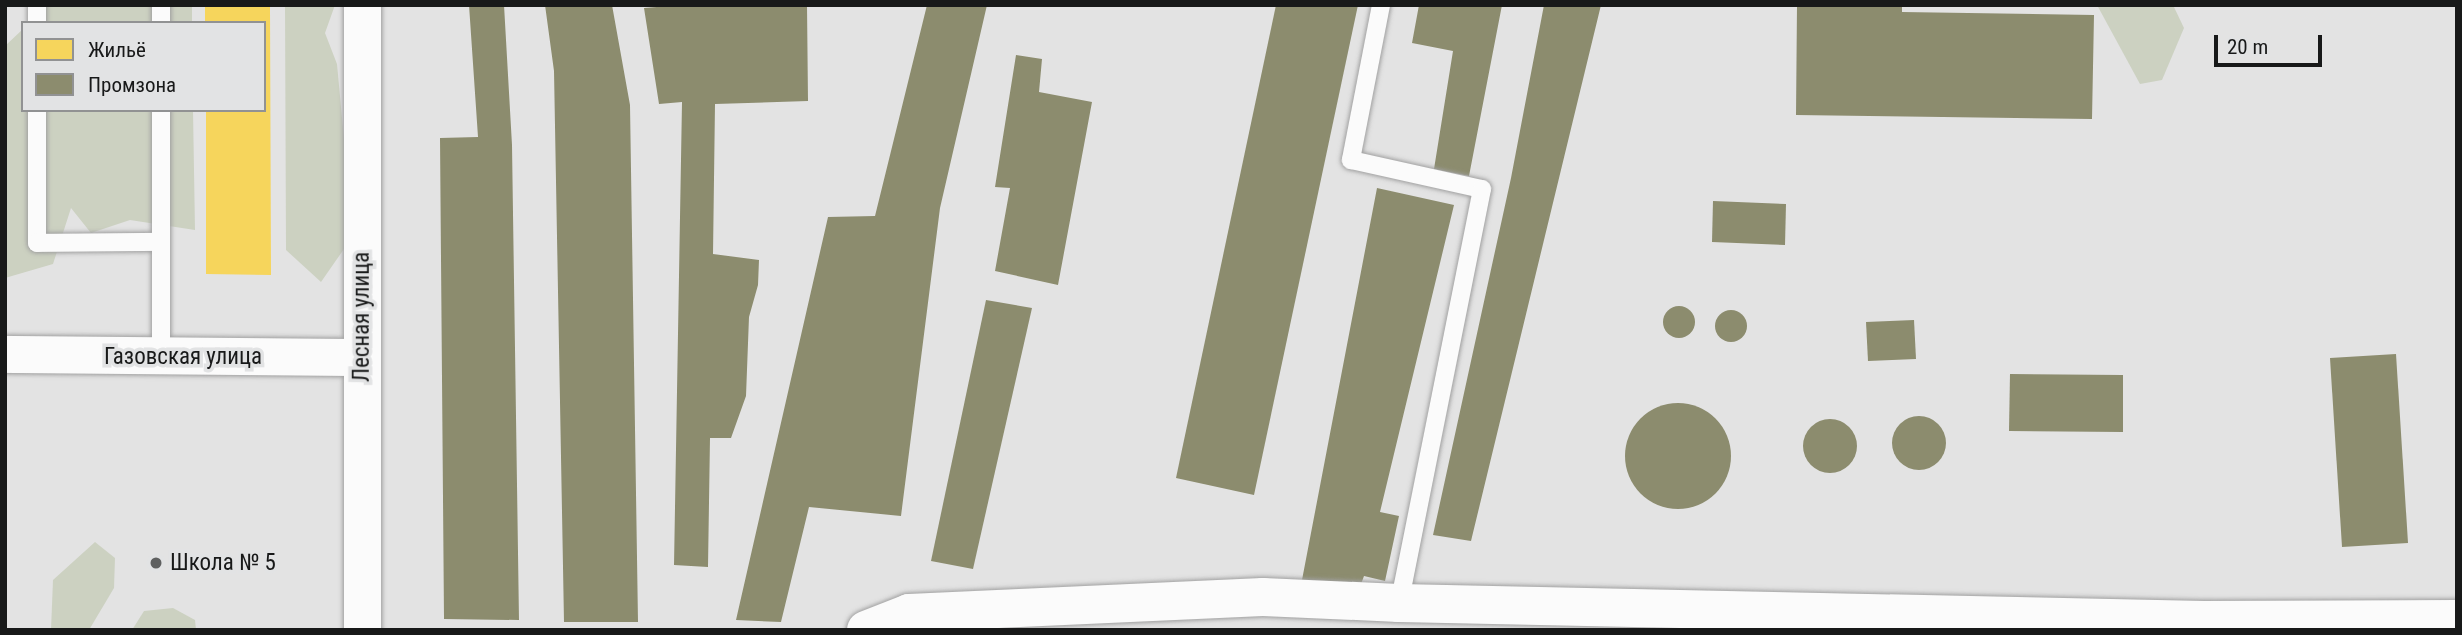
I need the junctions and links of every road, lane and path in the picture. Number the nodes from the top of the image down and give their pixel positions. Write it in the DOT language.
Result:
graph roads {
  1 [pos="362,5"];
  2 [pos="1381,5"];
  3 [pos="37,112"];
  4 [pos="161,112"];
  5 [pos="161,242"];
  6 [pos="5,354"];
  7 [pos="161,356"];
  8 [pos="361,357"];
  9 [pos="1399,603"];
  10 [pos="2457,620"];
  11 [pos="362,630"];
  12 [pos="866,630"];
  1 -- 8 [label="street, Лесная улица"];
  2 -- 9 [label="lane"];
  3 -- 5 [label="lane"];
  4 -- 5 [label="lane"];
  5 -- 7 [label="lane"];
  6 -- 7 [label="street, Газовская улица"];
  7 -- 8 [label="street, Газовская улица"];
  8 -- 11 [label="street, Лесная улица"];
  9 -- 10 [label="main road"];
  9 -- 12 [label="main road"];
}
